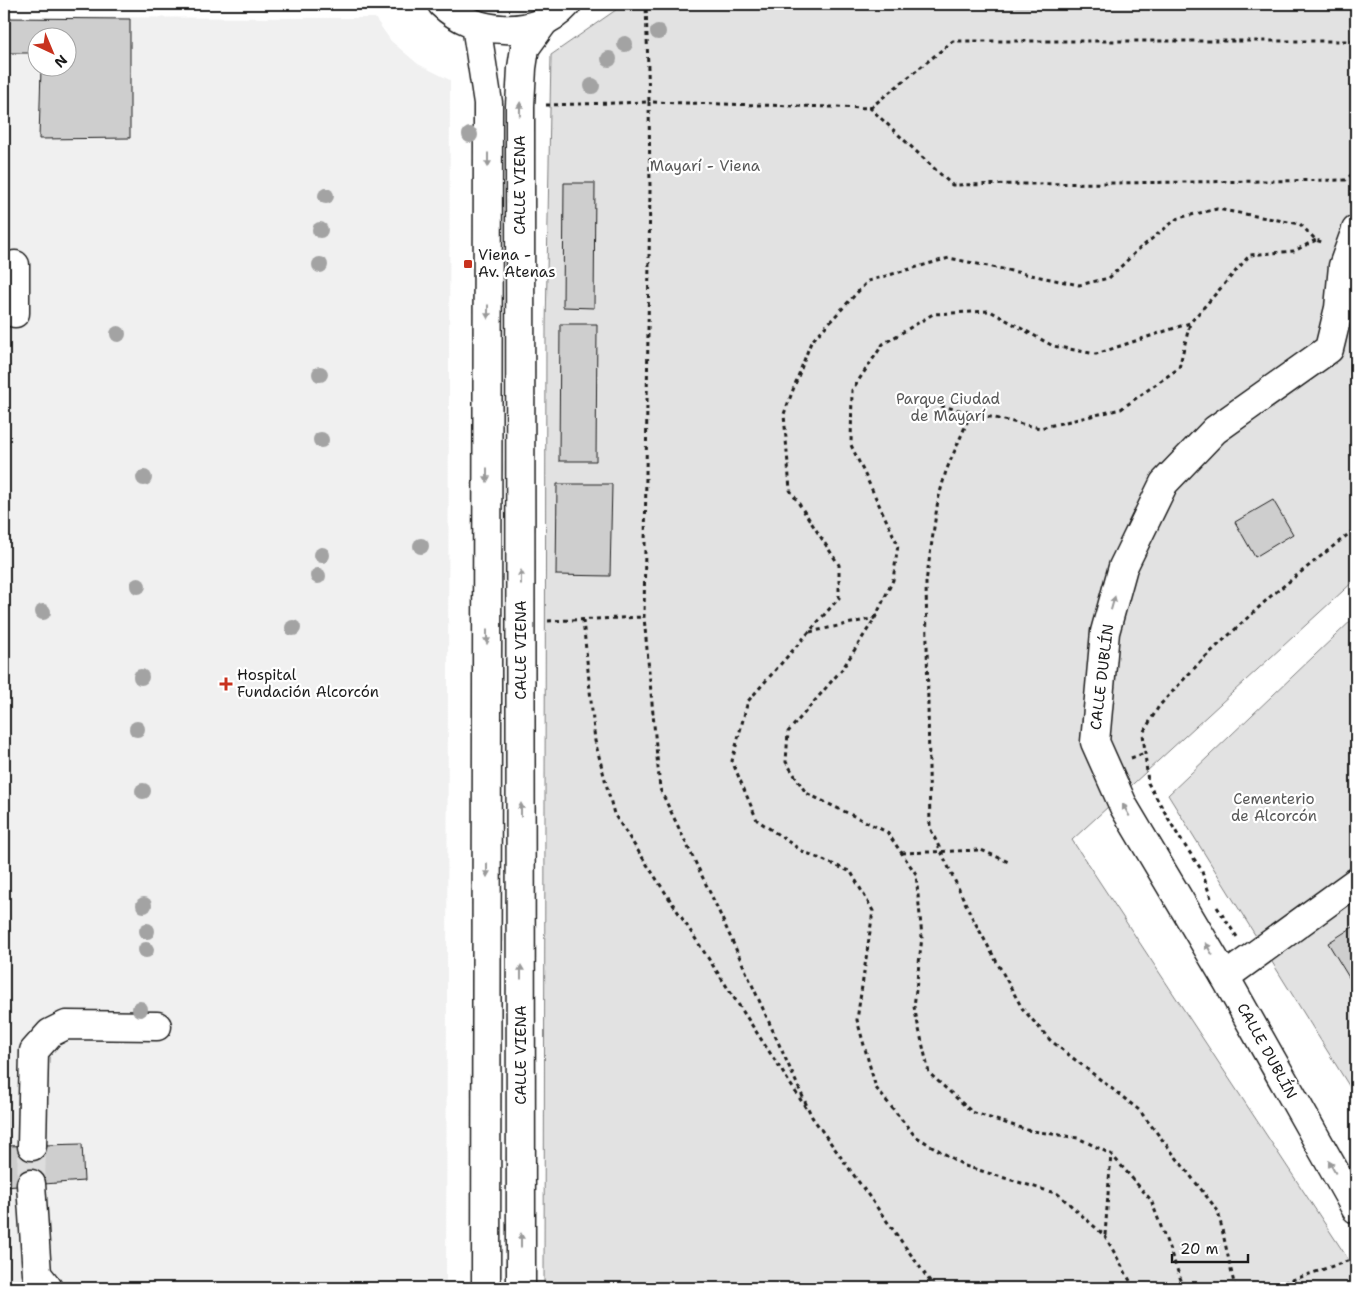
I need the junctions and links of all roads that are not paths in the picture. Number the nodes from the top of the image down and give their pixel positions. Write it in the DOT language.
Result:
graph roads {
  1 [pos="442,4"];
  2 [pos="567,4"];
  3 [pos="546,19"];
  4 [pos="476,25"];
  5 [pos="1352,240"];
  6 [pos="15,266"];
  7 [pos="15,313"];
  8 [pos="1356,882"];
  9 [pos="1225,977"];
  10 [pos="157,1026"];
  11 [pos="32,1146"];
  12 [pos="31,1184"];
  13 [pos="1356,1209"];
  14 [pos="48,1288"];
  15 [pos="486,1288"];
  16 [pos="521,1288"];
  1 -- 4 [label="street"];
  2 -- 3 [label="street"];
  3 -- 4 [label="street"];
  16 -- 3 [label="street, CALLE VIENA, one-way"];
  4 -- 15 [label="street, one-way"];
  9 -- 5 [label="street, CALLE DUBLÍN, one-way"];
  6 -- 7 [label="street"];
  8 -- 9 [label="street"];
  13 -- 9 [label="street, CALLE DUBLÍN, one-way"];
  10 -- 11 [label="street"];
  12 -- 14 [label="street"];
}
